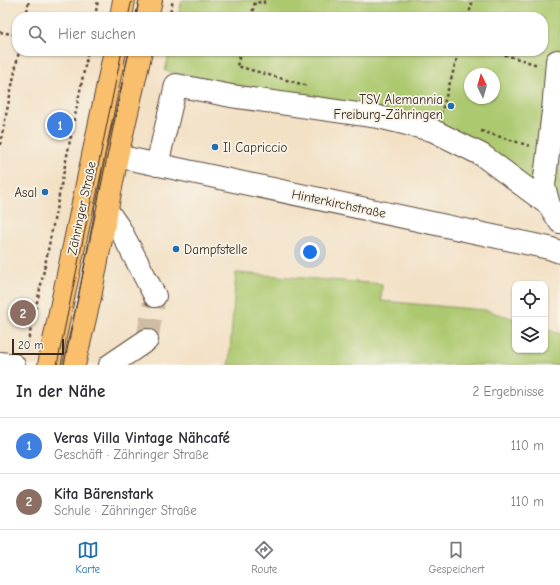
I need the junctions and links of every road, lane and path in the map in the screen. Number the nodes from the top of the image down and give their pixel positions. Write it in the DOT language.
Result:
graph roads {
  1 [pos="29,0"];
  2 [pos="98,0"];
  3 [pos="124,0"];
  4 [pos="151,0"];
  5 [pos="173,0"];
  6 [pos="264,0"];
  7 [pos="473,0"];
  8 [pos="27,12"];
  9 [pos="96,12"];
  10 [pos="122,12"];
  11 [pos="148,12"];
  12 [pos="170,12"];
  13 [pos="252,12"];
  14 [pos="469,12"];
  15 [pos="0,32"];
  16 [pos="12,34"];
  17 [pos="18,56"];
  18 [pos="87,56"];
  19 [pos="114,56"];
  20 [pos="139,56"];
  21 [pos="457,56"];
  22 [pos="516,56"];
  23 [pos="556,65"];
  24 [pos="440,118"];
  25 [pos="476,129"];
  26 [pos="0,145"];
  27 [pos="548,152"];
  28 [pos="117,156"];
  29 [pos="156,164"];
  30 [pos="106,209"];
  31 [pos="554,213"];
  32 [pos="560,252"];
  33 [pos="155,296"];
  34 [pos="147,340"];
  35 [pos="19,361"];
  36 [pos="0,363"];
  37 [pos="48,365"];
  38 [pos="74,365"];
  39 [pos="110,365"];
  1 -- 8 [label="path"];
  2 -- 9 [label="path"];
  3 -- 10 [label="main road"];
  4 -- 11 [label="main road"];
  5 -- 12 [label="path"];
  6 -- 13 [label="path"];
  7 -- 14 [label="path"];
  15 -- 16 [label="path"];
  17 -- 26 [label="path"];
  18 -- 35 [label="path"];
  19 -- 37 [label="main road, Zähringer Straße"];
  20 -- 28 [label="main road, Zähringer Straße"];
  21 -- 24 [label="path"];
  22 -- 23 [label="path"];
  23 -- 27 [label="street"];
  25 -- 27 [label="path"];
  27 -- 31 [label="street"];
  28 -- 29 [label="street, Hinterkirchstraße"];
  28 -- 30 [label="main road, Zähringer Straße"];
  29 -- 31 [label="street"];
  29 -- 32 [label="street, Hinterkirchstraße"];
  30 -- 33 [label="street"];
  30 -- 38 [label="main road, Zähringer Straße"];
  34 -- 39 [label="street"];
  35 -- 36 [label="street"];
}
